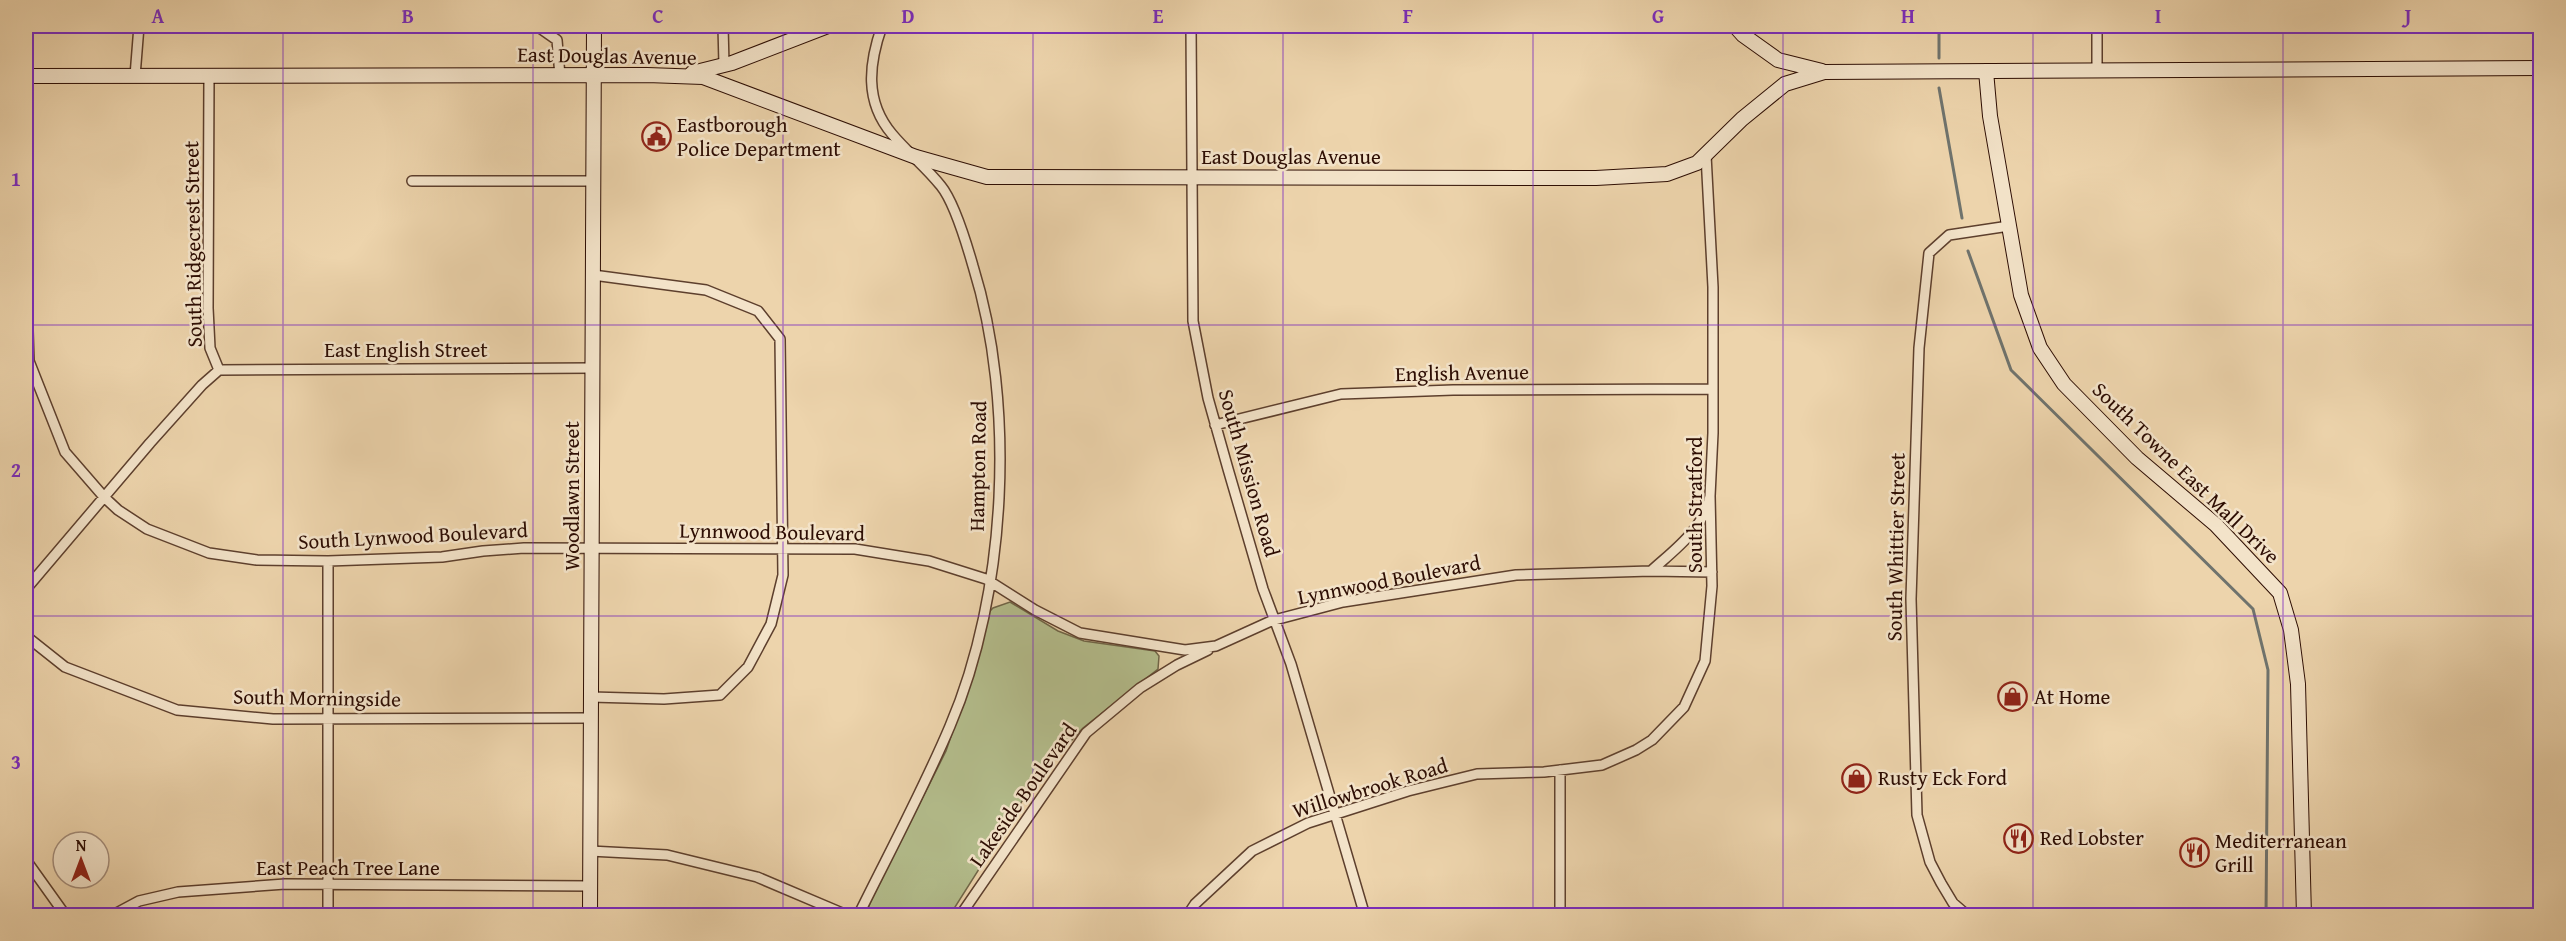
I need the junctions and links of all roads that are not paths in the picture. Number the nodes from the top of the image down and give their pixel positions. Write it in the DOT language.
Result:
graph roads {
  1 [pos="139,26"];
  2 [pos="537,26"];
  3 [pos="594,26"];
  4 [pos="723,26"];
  5 [pos="828,26"];
  6 [pos="882,26"];
  7 [pos="1191,26"];
  8 [pos="1735,26"];
  9 [pos="2097,26"];
  10 [pos="724,65"];
  11 [pos="2541,68"];
  12 [pos="2097,70"];
  13 [pos="1986,71"];
  14 [pos="1824,72"];
  15 [pos="26,76"];
  16 [pos="135,76"];
  17 [pos="209,76"];
  18 [pos="560,76"];
  19 [pos="594,76"];
  20 [pos="681,76"];
  21 [pos="26,91"];
  22 [pos="1706,154"];
  23 [pos="916,157"];
  24 [pos="1191,178"];
  25 [pos="594,180"];
  26 [pos="412,181"];
  27 [pos="2009,226"];
  28 [pos="26,271"];
  29 [pos="594,275"];
  30 [pos="27,352"];
  31 [pos="593,368"];
  32 [pos="219,370"];
  33 [pos="1713,389"];
  34 [pos="1215,425"];
  35 [pos="1710,496"];
  36 [pos="104,497"];
  37 [pos="592,547"];
  38 [pos="782,548"];
  39 [pos="328,561"];
  40 [pos="1651,571"];
  41 [pos="1712,572"];
  42 [pos="991,582"];
  43 [pos="26,589"];
  44 [pos="1275,621"];
  45 [pos="26,636"];
  46 [pos="1216,646"];
  47 [pos="591,697"];
  48 [pos="326,718"];
  49 [pos="591,718"];
  50 [pos="1560,770"];
  51 [pos="1336,814"];
  52 [pos="590,851"];
  53 [pos="26,860"];
  54 [pos="328,884"];
  55 [pos="590,886"];
  56 [pos="66,915"];
  57 [pos="111,915"];
  58 [pos="328,915"];
  59 [pos="590,915"];
  60 [pos="849,915"];
  61 [pos="858,915"];
  62 [pos="960,915"];
  63 [pos="1187,915"];
  64 [pos="1365,915"];
  65 [pos="1560,915"];
  66 [pos="1968,915"];
  67 [pos="2304,915"];
  1 -- 16 [label="street"];
  2 -- 18 [label="street"];
  3 -- 19 [label="street, Woodlawn Street"];
  4 -- 10 [label="street"];
  5 -- 10 [label="street"];
  6 -- 23 [label="street, Hampton Road"];
  7 -- 24 [label="street, South Mission Road"];
  8 -- 14 [label="street"];
  9 -- 12 [label="street"];
  10 -- 20 [label="street"];
  11 -- 12 [label="street, East Douglas Avenue"];
  12 -- 13 [label="street, East Douglas Avenue"];
  13 -- 14 [label="street, East Douglas Avenue"];
  13 -- 27 [label="street, South Towne East Mall Drive"];
  14 -- 22 [label="street, East Douglas Avenue"];
  15 -- 16 [label="street, East Douglas Avenue"];
  15 -- 21 [label="street"];
  16 -- 17 [label="street, East Douglas Avenue"];
  17 -- 18 [label="street, East Douglas Avenue"];
  17 -- 32 [label="street, South Ridgecrest Street"];
  18 -- 19 [label="street, East Douglas Avenue"];
  19 -- 20 [label="street, East Douglas Avenue"];
  19 -- 25 [label="street, Woodlawn Street"];
  20 -- 23 [label="street, East Douglas Avenue"];
  22 -- 24 [label="street, East Douglas Avenue"];
  22 -- 33 [label="street, South Stratford"];
  23 -- 24 [label="street, East Douglas Avenue"];
  23 -- 42 [label="street, Hampton Road"];
  24 -- 34 [label="street, South Mission Road"];
  25 -- 26 [label="street"];
  25 -- 29 [label="street, Woodlawn Street"];
  27 -- 66 [label="street, South Whittier Street"];
  27 -- 67 [label="street, South Towne East Mall Drive"];
  28 -- 30 [label="street, South Lynwood Boulevard"];
  29 -- 31 [label="street, Woodlawn Street"];
  29 -- 38 [label="street"];
  30 -- 36 [label="street, South Lynwood Boulevard"];
  31 -- 32 [label="street, East English Street"];
  31 -- 37 [label="street, Woodlawn Street"];
  32 -- 36 [label="street, South Ridgecrest Street"];
  33 -- 34 [label="street, English Avenue"];
  33 -- 35 [label="street, South Stratford"];
  34 -- 44 [label="street, South Mission Road"];
  35 -- 40 [label="street"];
  35 -- 41 [label="street, South Stratford"];
  36 -- 39 [label="street, South Lynwood Boulevard"];
  36 -- 43 [label="street, South Ridgecrest Street"];
  37 -- 38 [label="street, Lynnwood Boulevard"];
  37 -- 39 [label="street, South Lynwood Boulevard"];
  37 -- 47 [label="street, Woodlawn Street"];
  38 -- 42 [label="street, Lynnwood Boulevard"];
  38 -- 47 [label="street"];
  39 -- 48 [label="street"];
  40 -- 41 [label="street, Lynnwood Boulevard"];
  40 -- 44 [label="street, Lynnwood Boulevard"];
  41 -- 50 [label="street, South Stratford"];
  42 -- 46 [label="street, Lynnwood Boulevard"];
  42 -- 61 [label="street, Hampton Road"];
  44 -- 46 [label="street, Lynnwood Boulevard"];
  44 -- 51 [label="street, South Mission Road"];
  45 -- 48 [label="street, South Morningside"];
  46 -- 62 [label="street, Lakeside Boulevard"];
  47 -- 49 [label="street, Woodlawn Street"];
  48 -- 49 [label="street, South Morningside"];
  48 -- 54 [label="street"];
  49 -- 52 [label="street, Woodlawn Street"];
  50 -- 51 [label="street, Willowbrook Road"];
  50 -- 65 [label="street"];
  51 -- 63 [label="street, Willowbrook Road"];
  51 -- 64 [label="street, South Mission Road"];
  52 -- 55 [label="street, Woodlawn Street"];
  52 -- 60 [label="street"];
  53 -- 56 [label="street"];
  54 -- 55 [label="street, East Peach Tree Lane"];
  54 -- 57 [label="street, East Peach Tree Lane"];
  54 -- 58 [label="street"];
  55 -- 59 [label="street, Woodlawn Street"];
}
